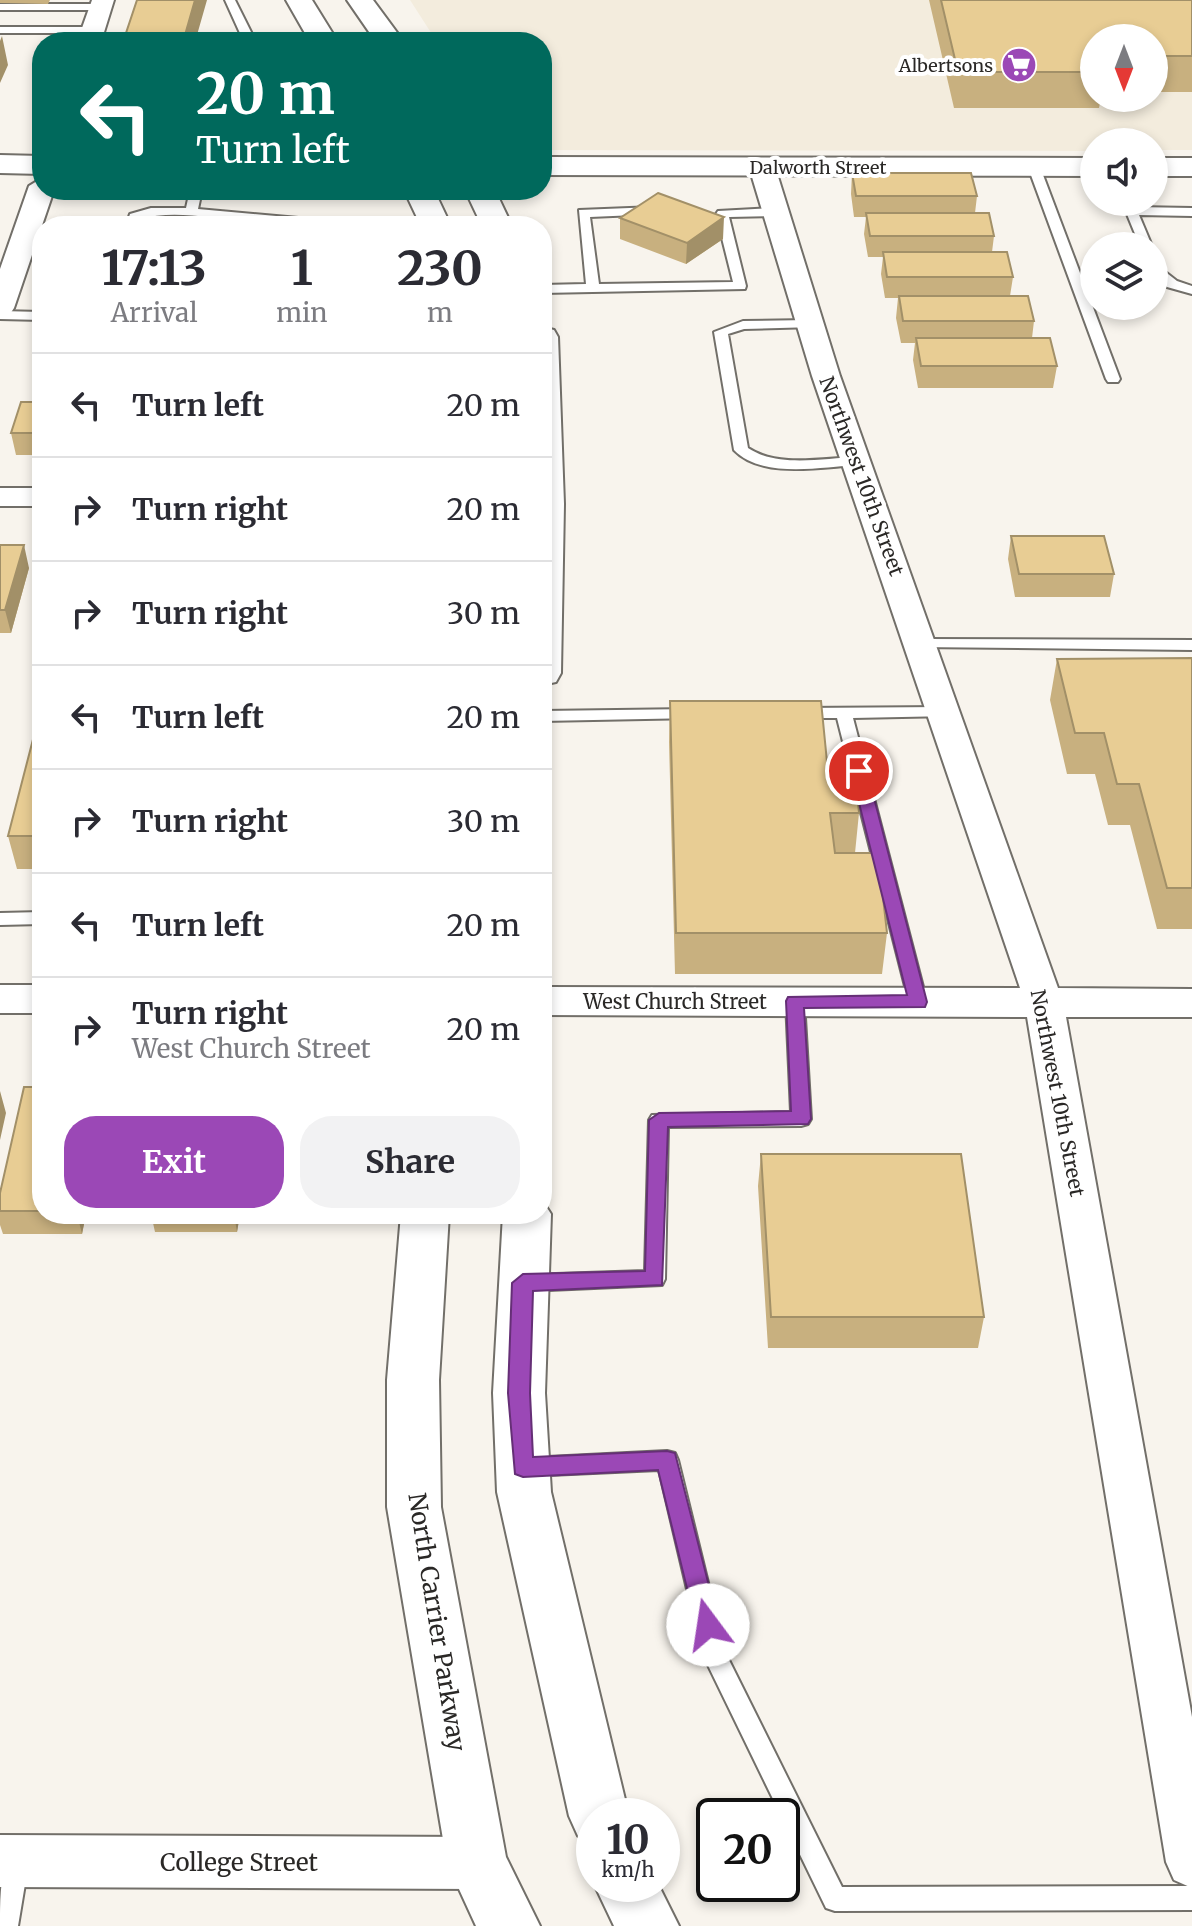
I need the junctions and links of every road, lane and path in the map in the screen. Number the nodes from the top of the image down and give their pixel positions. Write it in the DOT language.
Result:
graph roads {
  1 [pos="230,0"];
  2 [pos="299,0"];
  3 [pos="360,0"];
  4 [pos="102,4"];
  5 [pos="0,7"];
  6 [pos="0,30"];
  7 [pos="32,32"];
  8 [pos="92,32"];
  9 [pos="245,32"];
  10 [pos="318,32"];
  11 [pos="383,32"];
  12 [pos="0,164"];
  13 [pos="32,165"];
  14 [pos="552,166"];
  15 [pos="762,167"];
  16 [pos="1034,167"];
  17 [pos="1080,167"];
  18 [pos="1168,167"];
  19 [pos="1192,167"];
  20 [pos="37,200"];
  21 [pos="194,200"];
  22 [pos="1168,210"];
  23 [pos="666,211"];
  24 [pos="191,212"];
  25 [pos="776,212"];
  26 [pos="1192,212"];
  27 [pos="707,213"];
  28 [pos="722,214"];
  29 [pos="137,216"];
  30 [pos="234,216"];
  31 [pos="1168,280"];
  32 [pos="552,289"];
  33 [pos="593,289"];
  34 [pos="1192,290"];
  35 [pos="0,308"];
  36 [pos="0,315"];
  37 [pos="32,316"];
  38 [pos="810,324"];
  39 [pos="1113,379"];
  40 [pos="857,461"];
  41 [pos="0,497"];
  42 [pos="32,497"];
  43 [pos="922,644"];
  44 [pos="1192,645"];
  45 [pos="945,712"];
  46 [pos="781,713"];
  47 [pos="844,713"];
  48 [pos="701,714"];
  49 [pos="552,716"];
  50 [pos="32,918"];
  51 [pos="0,919"];
  52 [pos="0,999"];
  53 [pos="32,999"];
  54 [pos="552,1001"];
  55 [pos="795,1001"];
  56 [pos="918,1002"];
  57 [pos="1044,1002"];
  58 [pos="1192,1003"];
  59 [pos="424,1224"];
  60 [pos="526,1224"];
  61 [pos="523,1283"];
  62 [pos="523,1467"];
  63 [pos="595,1798"];
  64 [pos="8,1861"];
  65 [pos="1192,1862"];
  66 [pos="477,1863"];
  67 [pos="1192,1898"];
  68 [pos="634,1902"];
  69 [pos="5,1926"];
  70 [pos="509,1926"];
  71 [pos="648,1926"];
  1 -- 9 [label="lane"];
  2 -- 10 [label="main road"];
  3 -- 11 [label="main road"];
  4 -- 5 [label="lane"];
  4 -- 8 [label="street"];
  6 -- 7 [label="lane"];
  12 -- 13 [label="main road"];
  14 -- 15 [label="main road, Dalworth Street"];
  15 -- 16 [label="main road, Dalworth Street"];
  15 -- 25 [label="street, Northwest 10th Street"];
  16 -- 17 [label="main road, Dalworth Street"];
  16 -- 39 [label="lane"];
  18 -- 19 [label="main road"];
  20 -- 35 [label="street"];
  21 -- 24 [label="lane"];
  22 -- 26 [label="lane"];
  23 -- 33 [label="lane"];
  24 -- 29 [label="lane"];
  24 -- 30 [label="lane"];
  25 -- 28 [label="lane"];
  25 -- 38 [label="street, Northwest 10th Street"];
  27 -- 28 [label="lane"];
  28 -- 33 [label="lane"];
  31 -- 34 [label="lane"];
  32 -- 33 [label="lane"];
  36 -- 37 [label="lane"];
  38 -- 40 [label="street, Northwest 10th Street"];
  38 -- 40 [label="lane"];
  40 -- 43 [label="street, Northwest 10th Street"];
  41 -- 42 [label="street"];
  43 -- 44 [label="lane"];
  43 -- 45 [label="street, Northwest 10th Street"];
  45 -- 47 [label="lane"];
  45 -- 57 [label="street, Northwest 10th Street"];
  46 -- 47 [label="lane"];
  47 -- 56 [label="lane"];
  48 -- 49 [label="lane"];
  50 -- 51 [label="lane"];
  52 -- 53 [label="street"];
  54 -- 55 [label="street, West Church Street"];
  55 -- 56 [label="street, West Church Street"];
  55 -- 61 [label="lane"];
  56 -- 57 [label="street, West Church Street"];
  57 -- 58 [label="street, West Church Street"];
  57 -- 65 [label="street, Northwest 10th Street"];
  59 -- 66 [label="main road, North Carrier Parkway"];
  60 -- 61 [label="main road"];
  61 -- 62 [label="main road"];
  62 -- 63 [label="main road"];
  62 -- 67 [label="lane"];
  64 -- 66 [label="street, College Street"];
  64 -- 69 [label="lane"];
  66 -- 70 [label="main road, North Carrier Parkway"];
  68 -- 71 [label="main road"];
}
